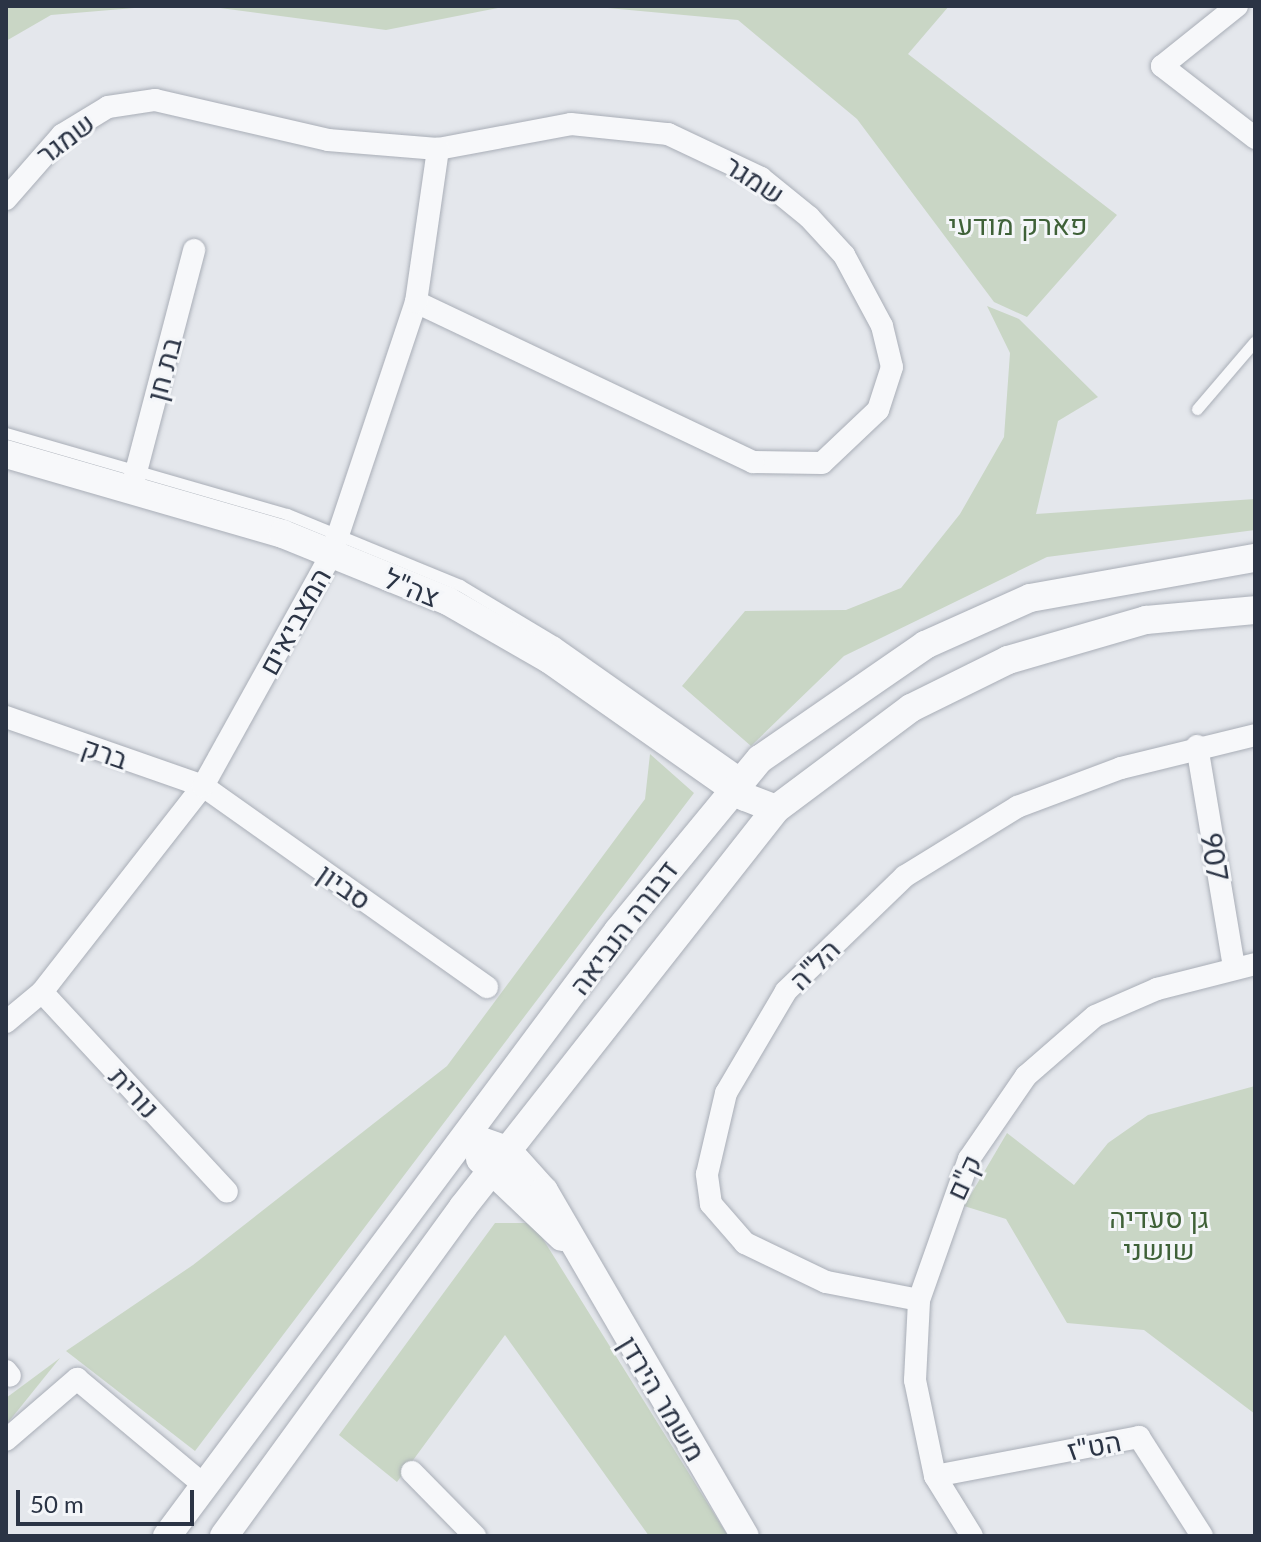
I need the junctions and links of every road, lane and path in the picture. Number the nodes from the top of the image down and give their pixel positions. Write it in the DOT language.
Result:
graph roads {
  1 [pos="1237,6"];
  2 [pos="1255,138"];
  3 [pos="438,149"];
  4 [pos="6,199"];
  5 [pos="194,250"];
  6 [pos="416,302"];
  7 [pos="1255,341"];
  8 [pos="1197,409"];
  9 [pos="6,433"];
  10 [pos="6,454"];
  11 [pos="135,478"];
  12 [pos="336,543"];
  13 [pos="1255,558"];
  14 [pos="1255,610"];
  15 [pos="6,717"];
  16 [pos="1255,735"];
  17 [pos="1197,746"];
  18 [pos="738,781"];
  19 [pos="203,786"];
  20 [pos="776,809"];
  21 [pos="1244,966"];
  22 [pos="487,987"];
  23 [pos="42,992"];
  24 [pos="6,1022"];
  25 [pos="467,1136"];
  26 [pos="507,1150"];
  27 [pos="489,1174"];
  28 [pos="227,1192"];
  29 [pos="581,1259"];
  30 [pos="919,1300"];
  31 [pos="7,1439"];
  32 [pos="412,1472"];
  33 [pos="935,1476"];
  34 [pos="206,1487"];
  35 [pos="167,1536"];
  36 [pos="224,1536"];
  37 [pos="475,1536"];
  38 [pos="745,1536"];
  39 [pos="972,1536"];
  40 [pos="1202,1536"];
  1 -- 2 [label="street"];
  3 -- 4 [label="street, שמגר"];
  3 -- 6 [label="street, המצביאים"];
  3 -- 6 [label="street, שמגר"];
  5 -- 11 [label="street, בת חן"];
  6 -- 12 [label="street, המצביאים"];
  7 -- 8 [label="lane"];
  9 -- 11 [label="lane, צה\"ל"];
  10 -- 11 [label="street, צה\"ל"];
  11 -- 12 [label="street, צה\"ל"];
  12 -- 18 [label="street, צה\"ל"];
  12 -- 19 [label="street, המצביאים"];
  13 -- 18 [label="street, דבורה הנביאה"];
  14 -- 20 [label="street, דבורה הנביאה"];
  15 -- 19 [label="street, ברק"];
  16 -- 17 [label="street, הל\"ה"];
  17 -- 21 [label="street, 907"];
  17 -- 30 [label="street, הל\"ה"];
  18 -- 20 [label="street, צה\"ל"];
  18 -- 25 [label="street, דבורה הנביאה"];
  19 -- 22 [label="street, סביון"];
  19 -- 23 [label="street, המצביאים"];
  20 -- 26 [label="street, דבורה הנביאה"];
  21 -- 30 [label="street, ק\"ם"];
  23 -- 24 [label="street, המצביאים"];
  23 -- 28 [label="street, נורית"];
  25 -- 26 [label="street, משמר הירדן"];
  25 -- 27 [label="street, משמר הירדן"];
  25 -- 34 [label="street, דבורה הנביאה"];
  26 -- 27 [label="street, דבורה הנביאה"];
  26 -- 29 [label="street, משמר הירדן"];
  27 -- 29 [label="street, משמר הירדן"];
  27 -- 36 [label="street, דבורה הנביאה"];
  29 -- 38 [label="street, משמר הירדן"];
  30 -- 33 [label="street, ק\"ם"];
  31 -- 34 [label="street"];
  32 -- 37 [label="street"];
  33 -- 39 [label="street, ק\"ם"];
  33 -- 40 [label="street, הט\"ז"];
  34 -- 35 [label="street, דבורה הנביאה"];
}
